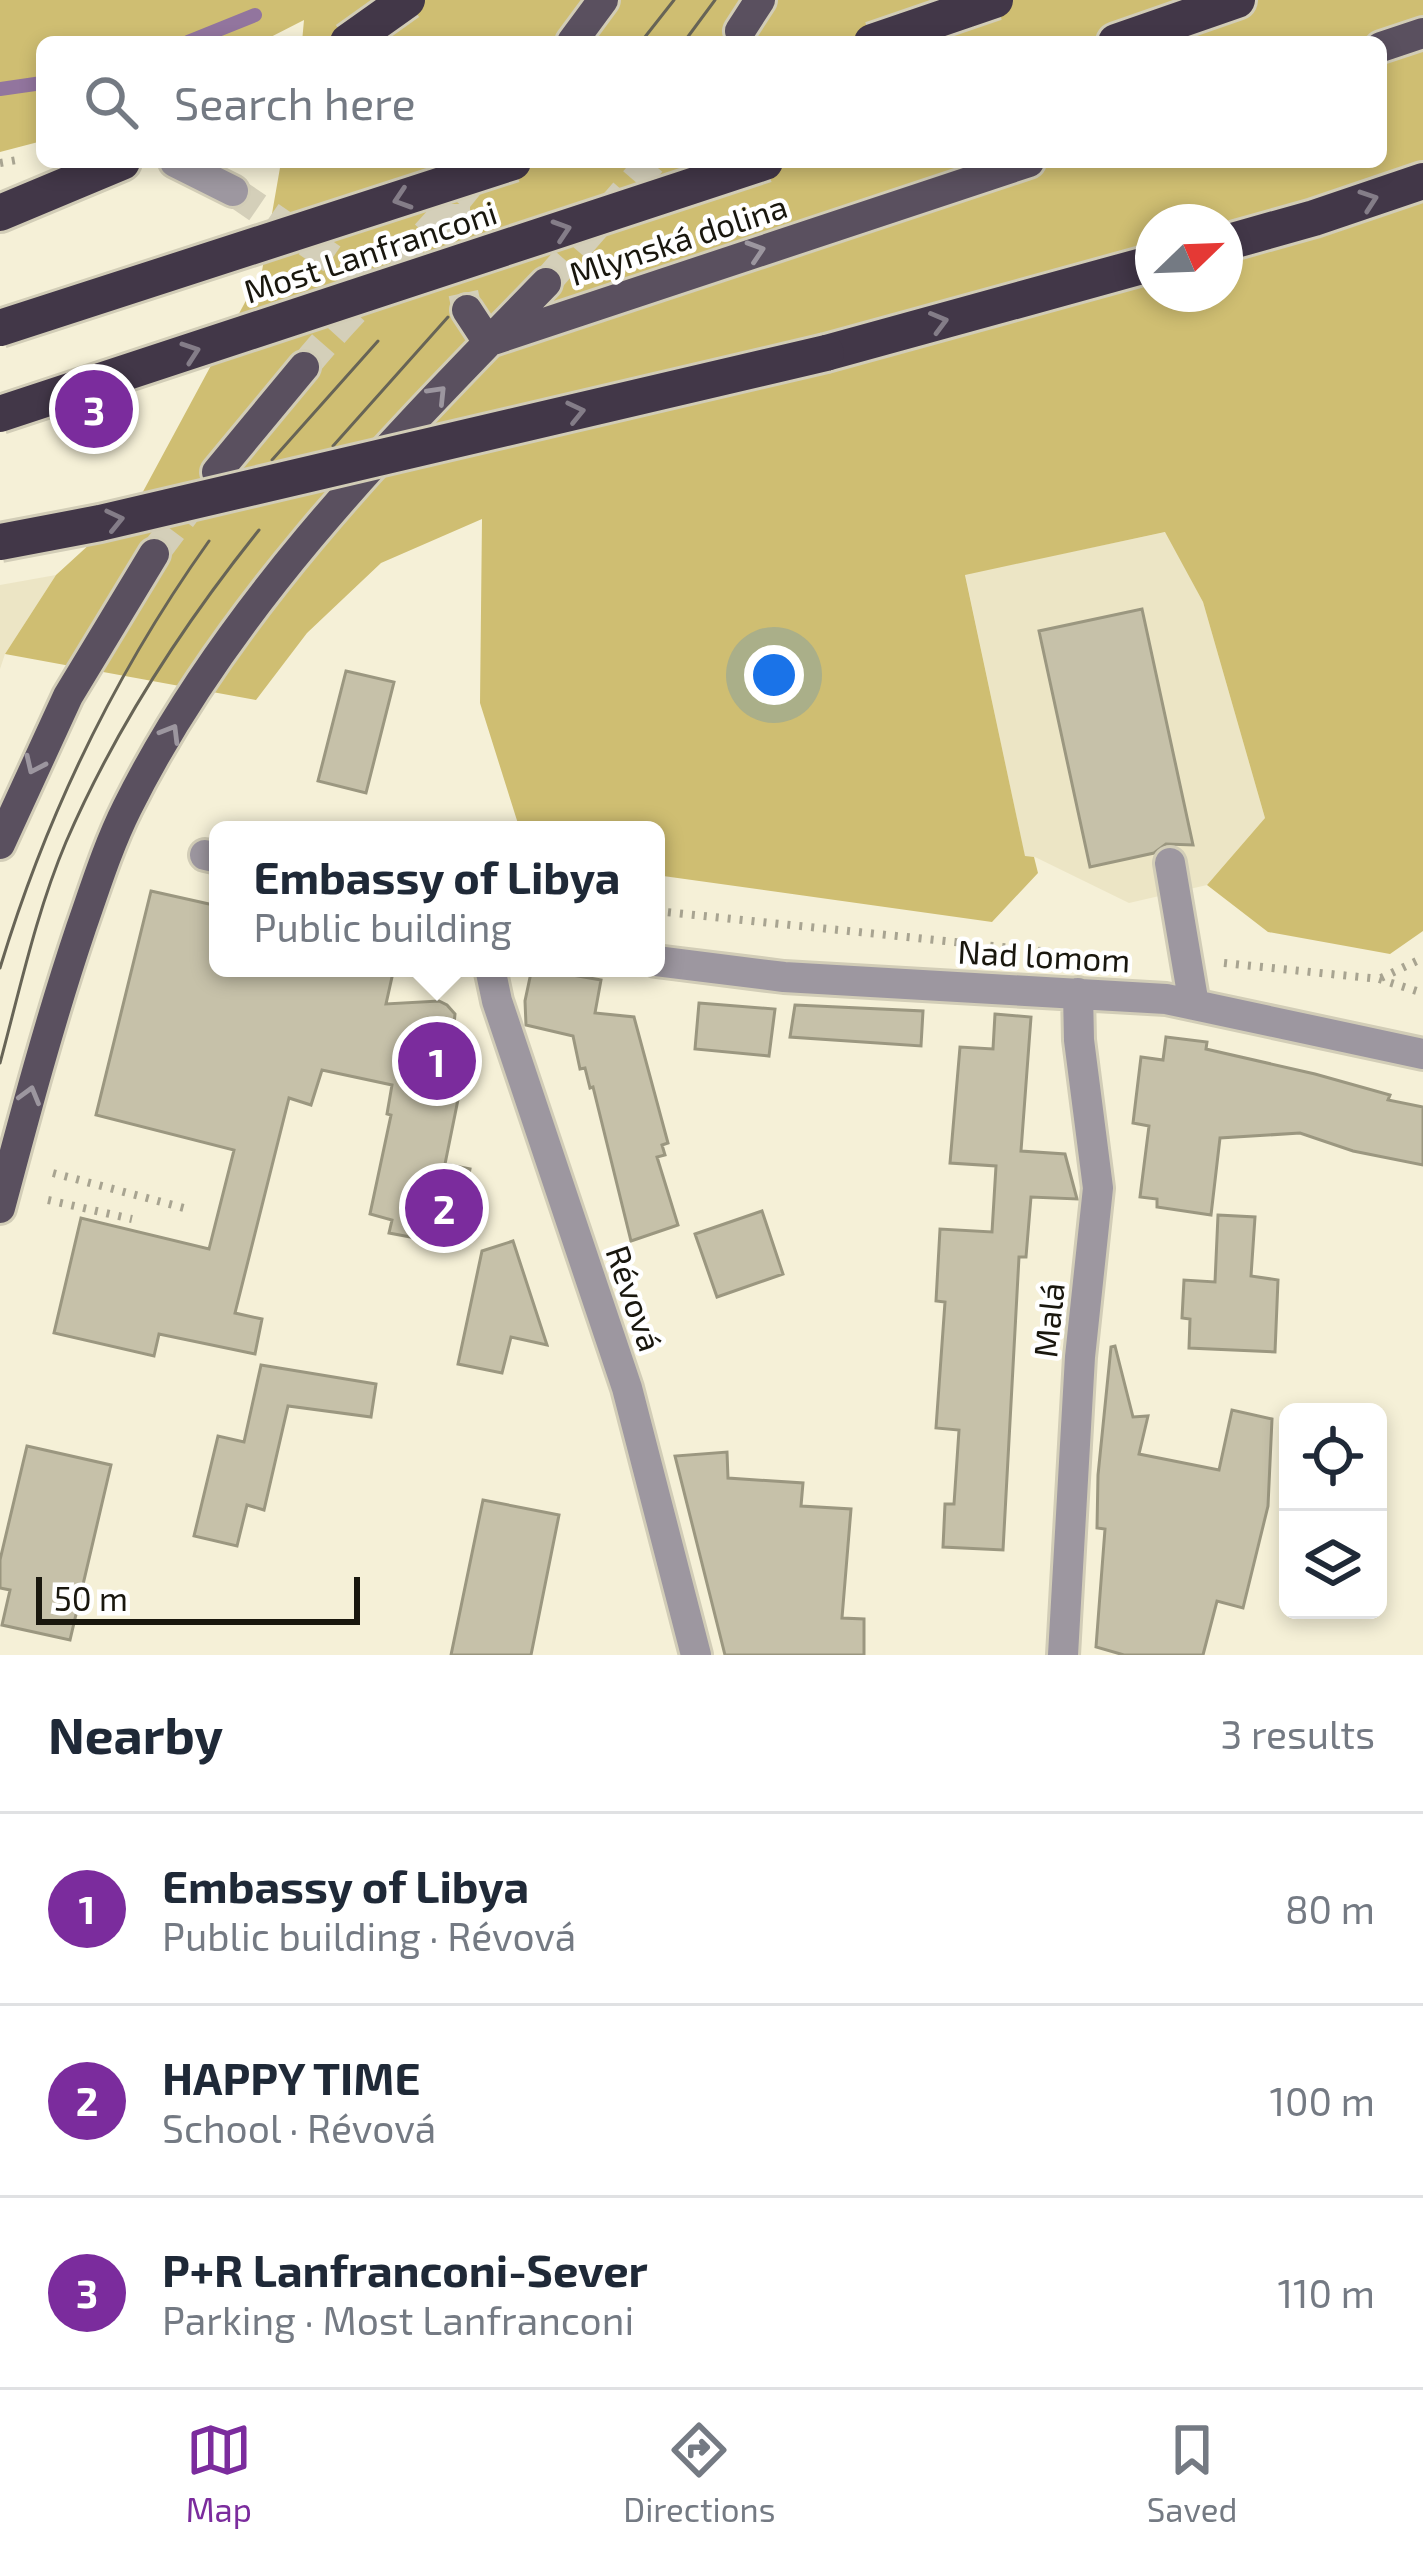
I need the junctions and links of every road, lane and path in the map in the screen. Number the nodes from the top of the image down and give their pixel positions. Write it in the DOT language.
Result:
graph roads {
  1 [pos="407,0"];
  2 [pos="603,0"];
  3 [pos="760,0"];
  4 [pos="994,0"];
  5 [pos="1238,0"];
  6 [pos="740,31"];
  7 [pos="1423,33"];
  8 [pos="356,36"];
  9 [pos="576,36"];
  10 [pos="889,36"];
  11 [pos="1134,36"];
  12 [pos="1387,45"];
  13 [pos="108,168"];
  14 [pos="187,168"];
  15 [pos="494,168"];
  16 [pos="747,168"];
  17 [pos="1011,168"];
  18 [pos="1423,181"];
  19 [pos="232,191"];
  20 [pos="0,213"];
  21 [pos="1243,238"];
  22 [pos="1135,268"];
  23 [pos="545,283"];
  24 [pos="467,310"];
  25 [pos="0,328"];
  26 [pos="488,342"];
  27 [pos="304,367"];
  28 [pos="0,414"];
  29 [pos="217,472"];
  30 [pos="0,542"];
  31 [pos="154,554"];
  32 [pos="0,844"];
  33 [pos="1170,863"];
  34 [pos="665,912"];
  35 [pos="1056,952"];
  36 [pos="1423,958"];
  37 [pos="1189,959"];
  38 [pos="665,963"];
  39 [pos="492,977"];
  40 [pos="1379,979"];
  41 [pos="1078,993"];
  42 [pos="1423,994"];
  43 [pos="1194,1005"];
  44 [pos="1423,1054"];
  45 [pos="53,1173"];
  46 [pos="48,1200"];
  47 [pos="0,1208"];
  48 [pos="188,1209"];
  49 [pos="132,1219"];
  50 [pos="696,1655"];
  51 [pos="1063,1655"];
  1 -- 8 [label="highway, bridge"];
  2 -- 9 [label="main road"];
  3 -- 6 [label="main road"];
  4 -- 10 [label="highway, bridge"];
  5 -- 11 [label="highway"];
  7 -- 12 [label="main road"];
  13 -- 20 [label="highway"];
  14 -- 19 [label="street"];
  15 -- 25 [label="highway, Most Lanfranconi, one-way, bridge"];
  28 -- 16 [label="highway, Most Lanfranconi, one-way, bridge"];
  26 -- 17 [label="main road, Mlynská dolina, one-way"];
  21 -- 18 [label="highway, one-way"];
  30 -- 22 [label="highway, one-way, bridge"];
  23 -- 26 [label="main road"];
  24 -- 26 [label="main road"];
  47 -- 26 [label="main road, one-way"];
  27 -- 29 [label="main road"];
  31 -- 32 [label="main road, one-way"];
  33 -- 37 [label="street"];
  34 -- 35 [label="path"];
  36 -- 40 [label="path"];
  37 -- 40 [label="path"];
  37 -- 43 [label="street"];
  38 -- 41 [label="street, Nad lomom"];
  39 -- 50 [label="street, Révová"];
  40 -- 42 [label="path"];
  41 -- 43 [label="street, Nad lomom"];
  41 -- 51 [label="street, Malá"];
  43 -- 44 [label="street, Nad lomom"];
  45 -- 48 [label="path"];
  46 -- 49 [label="path"];
}
